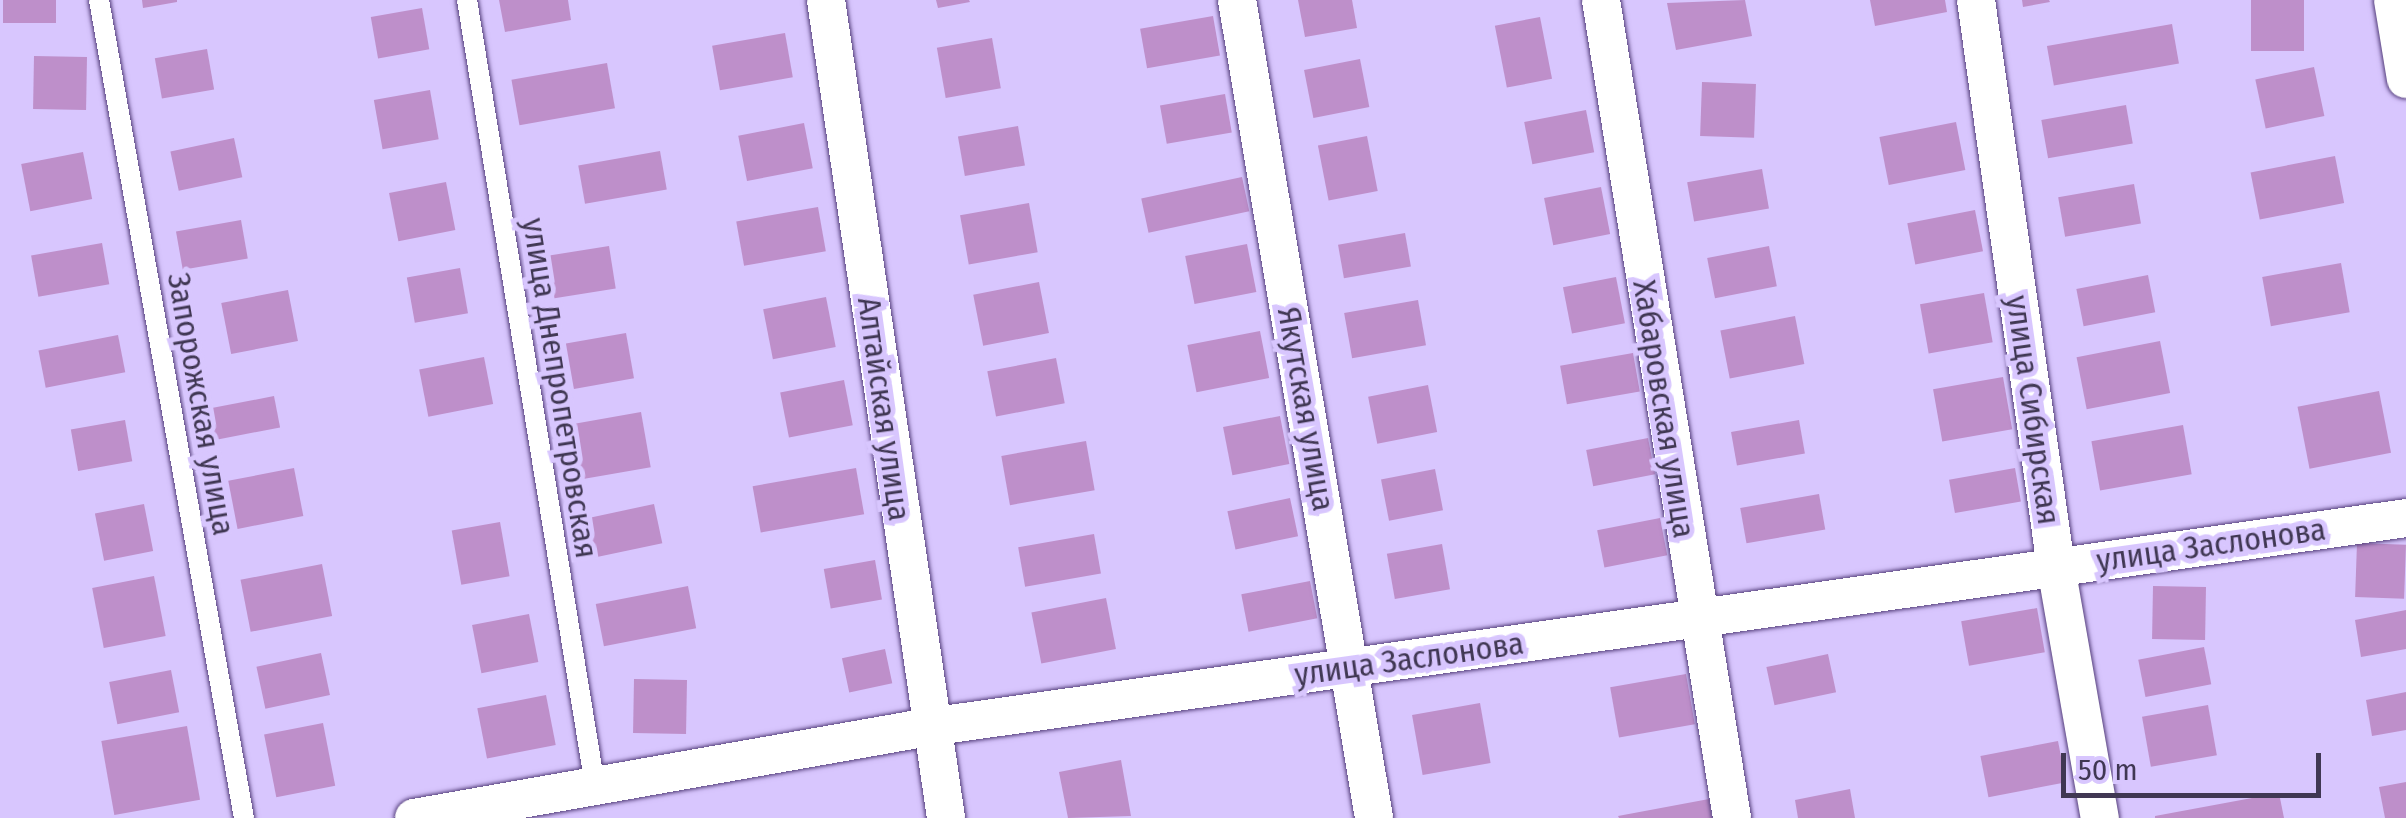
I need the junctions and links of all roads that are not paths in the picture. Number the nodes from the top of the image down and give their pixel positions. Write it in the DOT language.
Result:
graph roads {
  1 [pos="100,0"];
  2 [pos="466,0"];
  3 [pos="826,0"];
  4 [pos="1237,0"];
  5 [pos="1601,0"];
  6 [pos="1976,0"];
  7 [pos="2393,0"];
  8 [pos="2406,79"];
  9 [pos="2406,518"];
  10 [pos="2056,567"];
  11 [pos="1696,618"];
  12 [pos="1350,667"];
  13 [pos="929,727"];
  14 [pos="595,786"];
  15 [pos="244,818"];
  16 [pos="414,818"];
  17 [pos="946,818"];
  18 [pos="1374,818"];
  19 [pos="1732,818"];
  20 [pos="2100,818"];
  1 -- 15 [label="lane, Запорожская улица"];
  2 -- 14 [label="lane, улица Днепропетровская"];
  3 -- 13 [label="street, Алтайская улица"];
  4 -- 12 [label="street, Якутская улица"];
  5 -- 11 [label="street, Хабаровская улица"];
  6 -- 10 [label="street, улица Сибирская"];
  7 -- 8 [label="street"];
  9 -- 10 [label="street, улица Заслонова"];
  10 -- 11 [label="street, улица Заслонова"];
  10 -- 20 [label="street, улица Сибирская"];
  11 -- 12 [label="street, улица Заслонова"];
  11 -- 19 [label="street, Хабаровская улица"];
  12 -- 13 [label="street, улица Заслонова"];
  12 -- 18 [label="street, Якутская улица"];
  13 -- 14 [label="street, улица Заслонова"];
  13 -- 17 [label="street, Алтайская улица"];
  14 -- 16 [label="street, улица Заслонова"];
}
